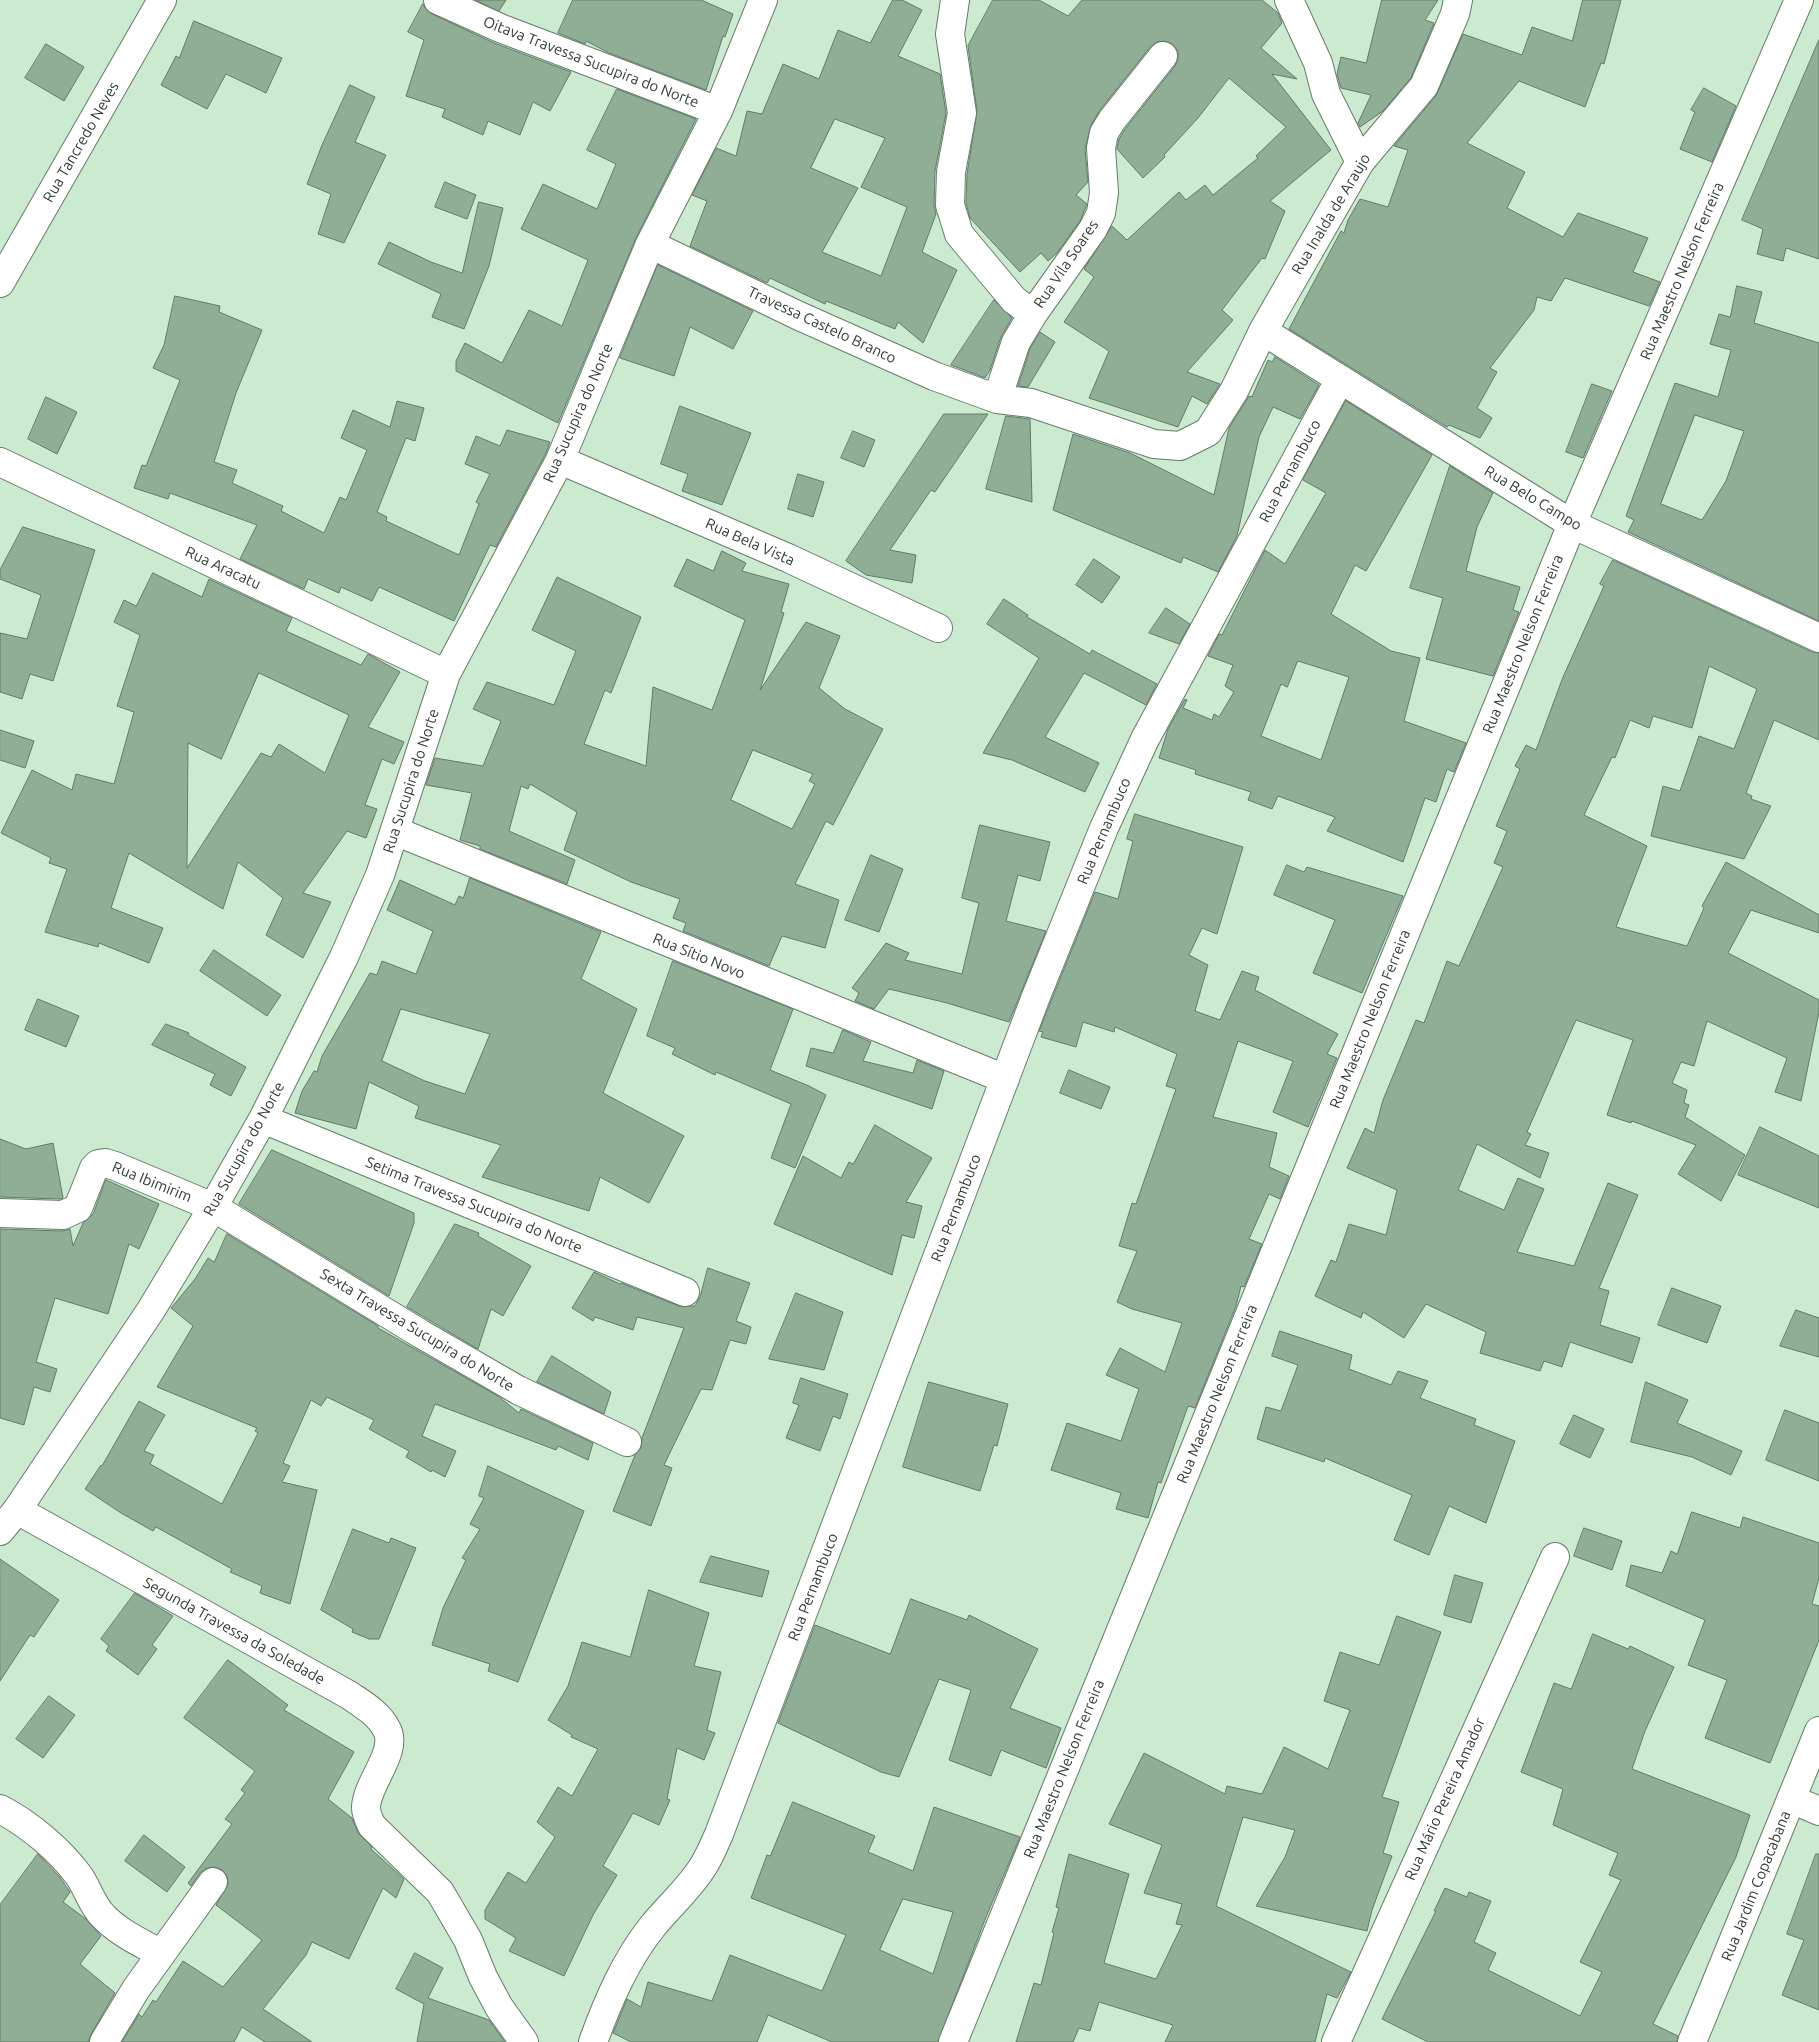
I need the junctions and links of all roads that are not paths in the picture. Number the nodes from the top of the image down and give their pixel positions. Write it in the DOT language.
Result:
graph roads {
  1 [pos="162,0"];
  2 [pos="438,0"];
  3 [pos="763,0"];
  4 [pos="955,0"];
  5 [pos="1289,0"];
  6 [pos="1458,0"];
  7 [pos="1800,0"];
  8 [pos="1163,56"];
  9 [pos="718,111"];
  10 [pos="1360,162"];
  11 [pos="650,244"];
  12 [pos="0,283"];
  13 [pos="1032,314"];
  14 [pos="1263,331"];
  15 [pos="1340,379"];
  16 [pos="997,399"];
  17 [pos="1208,432"];
  18 [pos="560,460"];
  19 [pos="0,462"];
  20 [pos="1572,524"];
  21 [pos="938,628"];
  22 [pos="1819,638"];
  23 [pos="446,674"];
  24 [pos="395,831"];
  25 [pos="1005,1079"];
  26 [pos="263,1119"];
  27 [pos="213,1207"];
  28 [pos="0,1213"];
  29 [pos="686,1292"];
  30 [pos="627,1442"];
  31 [pos="17,1510"];
  32 [pos="0,1531"];
  33 [pos="1555,1556"];
  34 [pos="1819,1731"];
  35 [pos="1791,1799"];
  36 [pos="0,1809"];
  37 [pos="1819,1811"];
  38 [pos="214,1882"];
  39 [pos="161,1954"];
  40 [pos="104,2042"];
  41 [pos="524,2042"];
  42 [pos="593,2042"];
  43 [pos="953,2042"];
  44 [pos="1336,2042"];
  45 [pos="1692,2042"];
  1 -- 12 [label="street, Rua Tancredo Neves"];
  2 -- 9 [label="street, Oitava Travessa Sucupira do Norte"];
  3 -- 9 [label="street, Rua Sucupira do Norte"];
  4 -- 13 [label="street"];
  5 -- 10 [label="street"];
  6 -- 10 [label="street, Rua Inalda de Araujo"];
  7 -- 20 [label="street, Rua Maestro Nelson Ferreira"];
  8 -- 13 [label="street, Rua Vila Soares"];
  9 -- 11 [label="street, Rua Sucupira do Norte"];
  10 -- 14 [label="street, Rua Inalda de Araujo"];
  11 -- 16 [label="street, Travessa Castelo Branco"];
  11 -- 18 [label="street, Rua Sucupira do Norte"];
  13 -- 16 [label="street"];
  14 -- 15 [label="street, Rua Belo Campo"];
  14 -- 17 [label="street, Rua Inalda de Araujo"];
  15 -- 20 [label="street, Rua Belo Campo"];
  15 -- 25 [label="street, Rua Pernambuco"];
  16 -- 17 [label="street, Travessa Castelo Branco"];
  18 -- 21 [label="street, Rua Bela Vista"];
  18 -- 23 [label="street, Rua Sucupira do Norte"];
  19 -- 23 [label="street, Rua Aracatu"];
  20 -- 22 [label="street, Rua Belo Campo"];
  20 -- 43 [label="street, Rua Maestro Nelson Ferreira"];
  23 -- 24 [label="street, Rua Sucupira do Norte"];
  24 -- 25 [label="street, Rua Sítio Novo"];
  24 -- 26 [label="street, Rua Sucupira do Norte"];
  25 -- 42 [label="street, Rua Pernambuco"];
  26 -- 27 [label="street, Rua Sucupira do Norte"];
  26 -- 29 [label="street, Setima Travessa Sucupira do Norte"];
  27 -- 28 [label="street, Rua Ibimirim"];
  27 -- 30 [label="street, Sexta Travessa Sucupira do Norte"];
  27 -- 31 [label="street, Rua Sucupira do Norte"];
  31 -- 32 [label="street, Rua Sucupira do Norte"];
  31 -- 41 [label="street, Segunda Travessa da Soledade"];
  33 -- 44 [label="street, Rua Mário Pereira Amador"];
  34 -- 35 [label="street, Rua Jardim Copacabana"];
  35 -- 37 [label="street"];
  35 -- 45 [label="street, Rua Jardim Copacabana"];
  36 -- 39 [label="street"];
  38 -- 39 [label="street"];
  39 -- 40 [label="street"];
}
